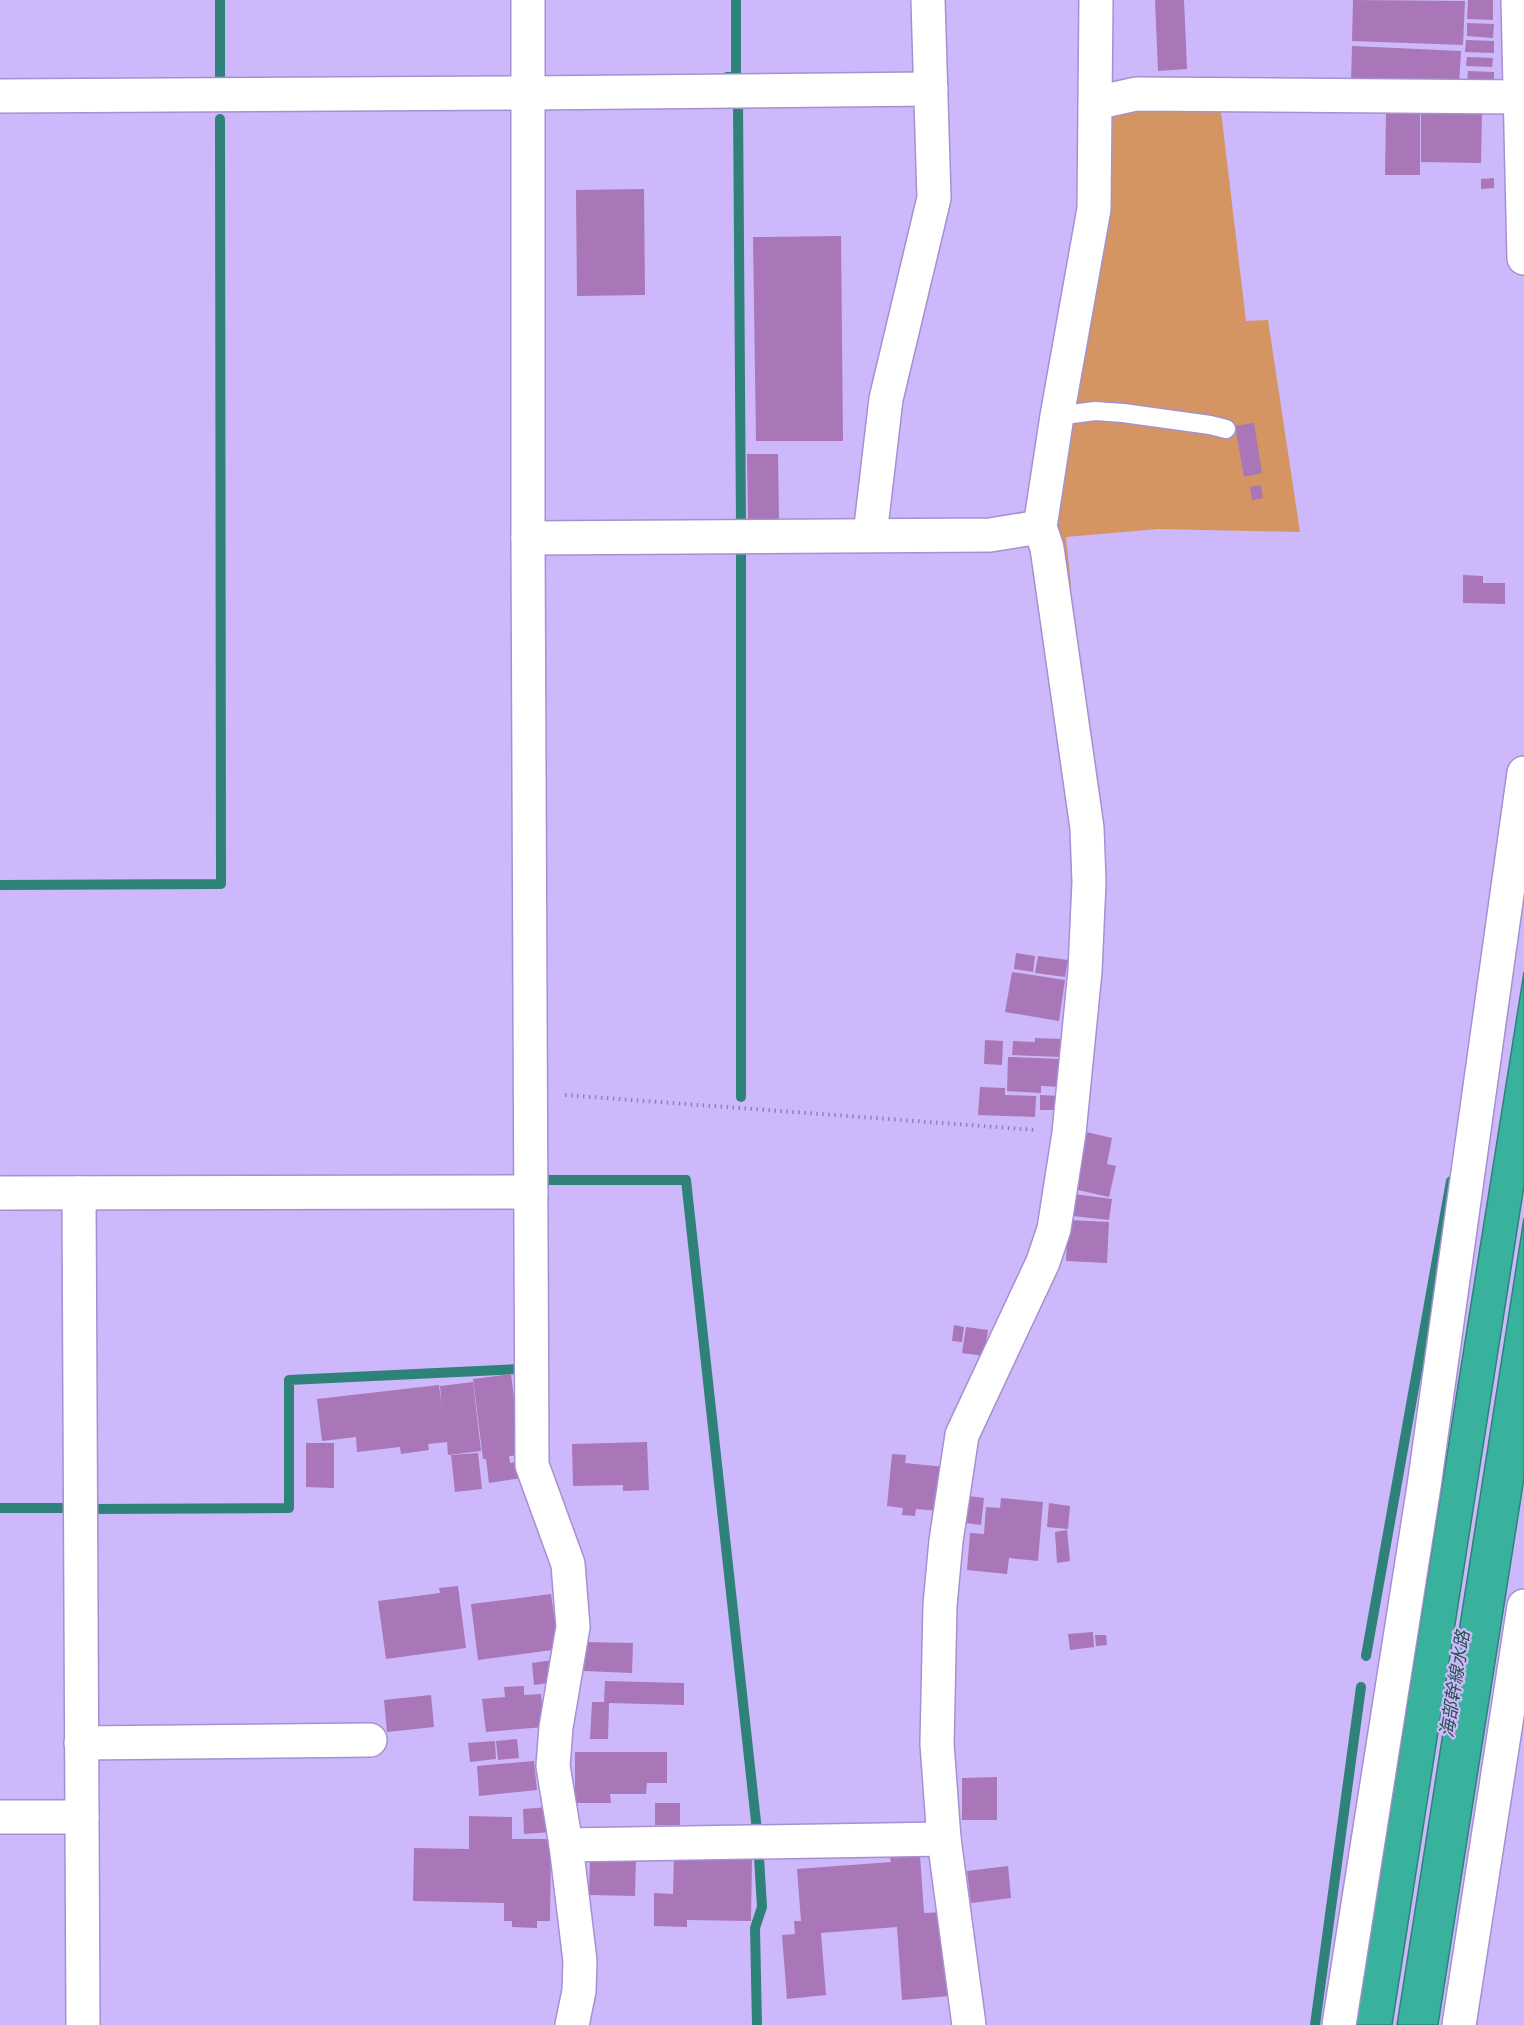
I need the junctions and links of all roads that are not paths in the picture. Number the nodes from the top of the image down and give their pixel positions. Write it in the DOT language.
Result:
graph roads {
  1 [pos="528,0"];
  2 [pos="928,0"];
  3 [pos="1096,0"];
  4 [pos="1518,0"];
  5 [pos="931,89"];
  6 [pos="528,93"];
  7 [pos="0,96"];
  8 [pos="1520,97"];
  9 [pos="1096,103"];
  10 [pos="1524,258"];
  11 [pos="1057,417"];
  12 [pos="1226,429"];
  13 [pos="1040,527"];
  14 [pos="870,535"];
  15 [pos="528,538"];
  16 [pos="1524,773"];
  17 [pos="531,1192"];
  18 [pos="0,1193"];
  19 [pos="79,1193"];
  20 [pos="1524,1606"];
  21 [pos="370,1740"];
  22 [pos="81,1743"];
  23 [pos="0,1817"];
  24 [pos="82,1817"];
  25 [pos="944,1839"];
  26 [pos="566,1845"];
  27 [pos="83,2025"];
  28 [pos="572,2025"];
  29 [pos="969,2025"];
  30 [pos="1340,2025"];
  31 [pos="1459,2025"];
  1 -- 6 [label="street"];
  2 -- 5 [label="street"];
  3 -- 9 [label="street"];
  4 -- 8 [label="street"];
  5 -- 6 [label="street"];
  5 -- 14 [label="street"];
  6 -- 7 [label="street"];
  6 -- 15 [label="street"];
  8 -- 9 [label="street"];
  8 -- 10 [label="street"];
  9 -- 11 [label="street"];
  11 -- 12 [label="lane"];
  11 -- 13 [label="street"];
  13 -- 14 [label="street"];
  13 -- 25 [label="street"];
  14 -- 15 [label="street"];
  15 -- 17 [label="street"];
  16 -- 30 [label="street"];
  17 -- 19 [label="street"];
  17 -- 26 [label="street"];
  18 -- 19 [label="street"];
  19 -- 22 [label="street"];
  20 -- 31 [label="street"];
  21 -- 22 [label="street"];
  22 -- 24 [label="street"];
  23 -- 24 [label="street"];
  24 -- 27 [label="street"];
  25 -- 26 [label="street"];
  25 -- 29 [label="street"];
  26 -- 28 [label="street"];
}
